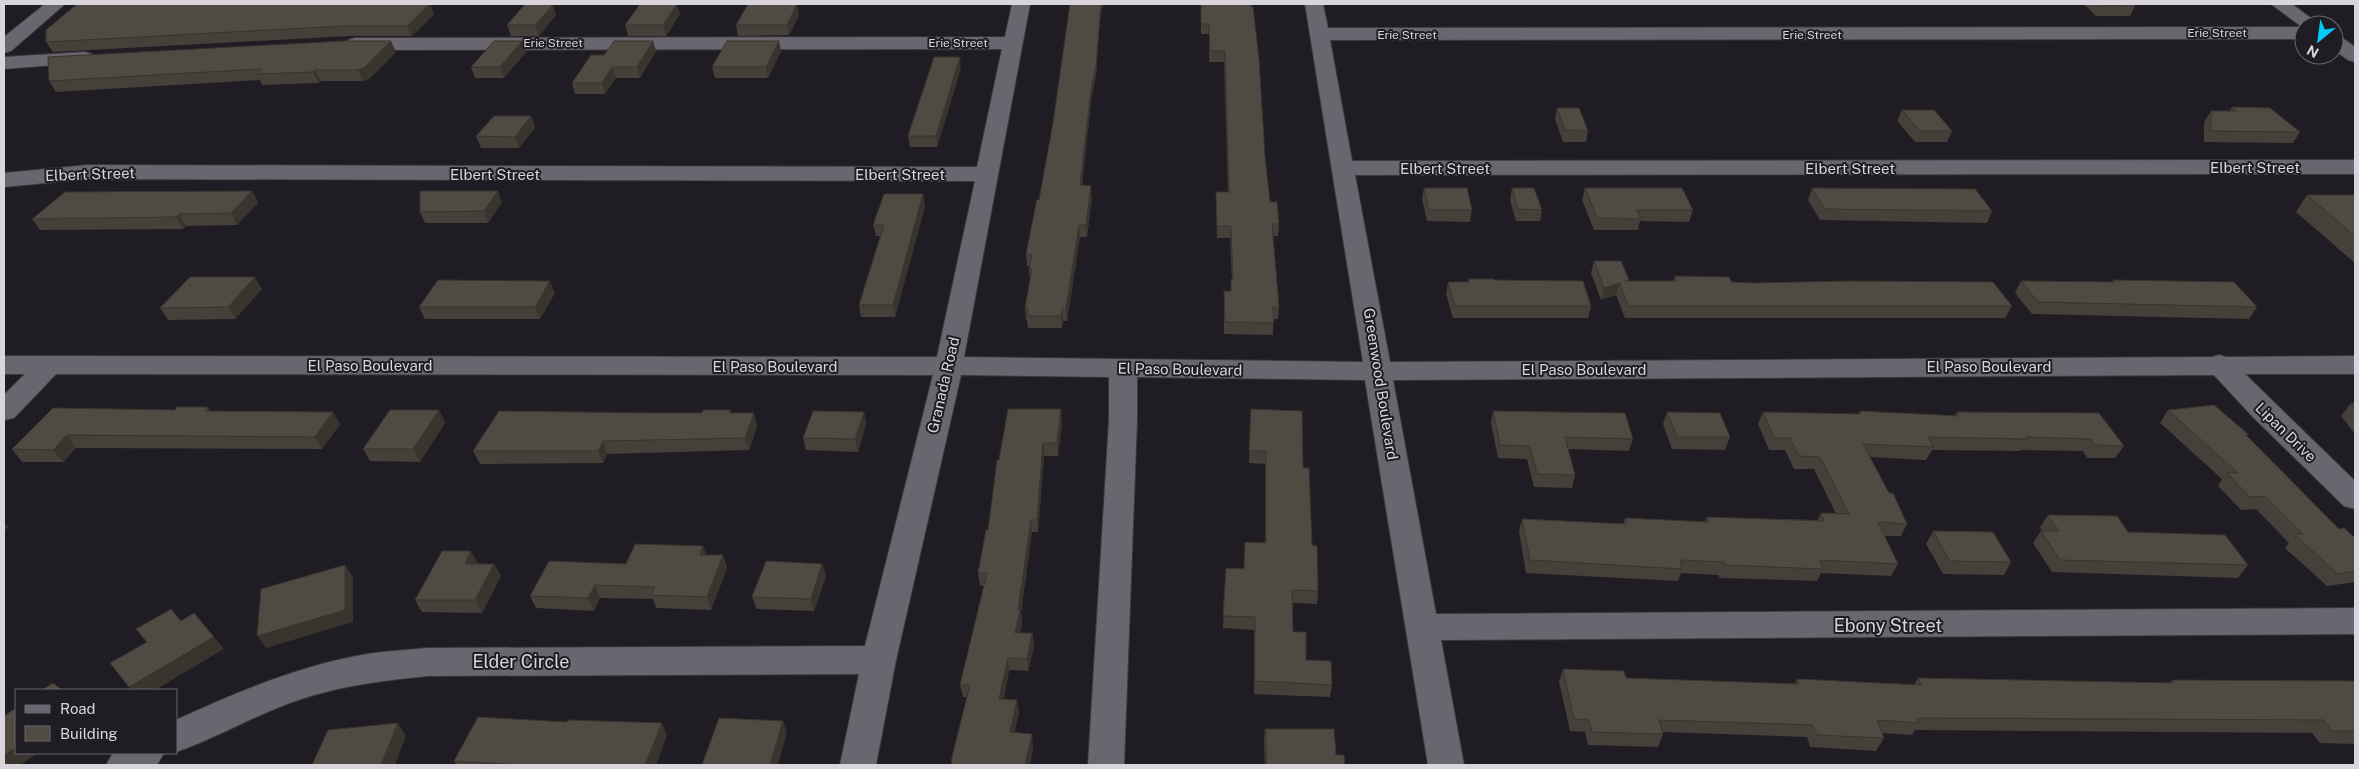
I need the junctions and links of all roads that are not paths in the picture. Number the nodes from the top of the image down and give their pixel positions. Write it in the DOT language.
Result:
graph roads {
  1 [pos="56,4"];
  2 [pos="1021,4"];
  3 [pos="1314,4"];
  4 [pos="2280,4"];
  5 [pos="2296,15"];
  6 [pos="2294,33"];
  7 [pos="1320,34"];
  8 [pos="1013,43"];
  9 [pos="339,44"];
  10 [pos="4,47"];
  11 [pos="2344,48"];
  12 [pos="2355,56"];
  13 [pos="102,57"];
  14 [pos="4,63"];
  15 [pos="2355,167"];
  16 [pos="1344,168"];
  17 [pos="986,174"];
  18 [pos="4,180"];
  19 [pos="2220,364"];
  20 [pos="2355,364"];
  21 [pos="4,365"];
  22 [pos="49,365"];
  23 [pos="949,366"];
  24 [pos="1123,368"];
  25 [pos="1379,371"];
  26 [pos="4,411"];
  27 [pos="2355,498"];
  28 [pos="2355,621"];
  29 [pos="1421,627"];
  30 [pos="879,660"];
  31 [pos="178,736"];
  32 [pos="144,754"];
  33 [pos="124,765"];
  34 [pos="858,765"];
  35 [pos="1106,765"];
  36 [pos="1446,765"];
  1 -- 10 [label="street"];
  2 -- 8 [label="street, Granada Road"];
  3 -- 7 [label="street, Greenwood Boulevard"];
  4 -- 5 [label="street"];
  6 -- 7 [label="street, Erie Street"];
  7 -- 16 [label="street, Greenwood Boulevard"];
  8 -- 9 [label="street, Erie Street"];
  8 -- 17 [label="street, Granada Road"];
  11 -- 12 [label="street"];
  13 -- 14 [label="street"];
  15 -- 16 [label="street, Elbert Street"];
  16 -- 25 [label="street, Greenwood Boulevard"];
  17 -- 18 [label="street, Elbert Street"];
  17 -- 23 [label="street, Granada Road"];
  19 -- 20 [label="street, El Paso Boulevard"];
  19 -- 25 [label="street, El Paso Boulevard"];
  19 -- 27 [label="street, Lipan Drive"];
  21 -- 22 [label="street, El Paso Boulevard"];
  22 -- 23 [label="street, El Paso Boulevard"];
  22 -- 26 [label="street"];
  23 -- 24 [label="street, El Paso Boulevard"];
  23 -- 30 [label="street, Granada Road"];
  24 -- 25 [label="street, El Paso Boulevard"];
  24 -- 35 [label="street"];
  25 -- 29 [label="street, Greenwood Boulevard"];
  28 -- 29 [label="street, Ebony Street"];
  29 -- 36 [label="street, Greenwood Boulevard"];
  30 -- 31 [label="street, Elder Circle"];
  30 -- 34 [label="street, Granada Road"];
  32 -- 33 [label="street"];
}
